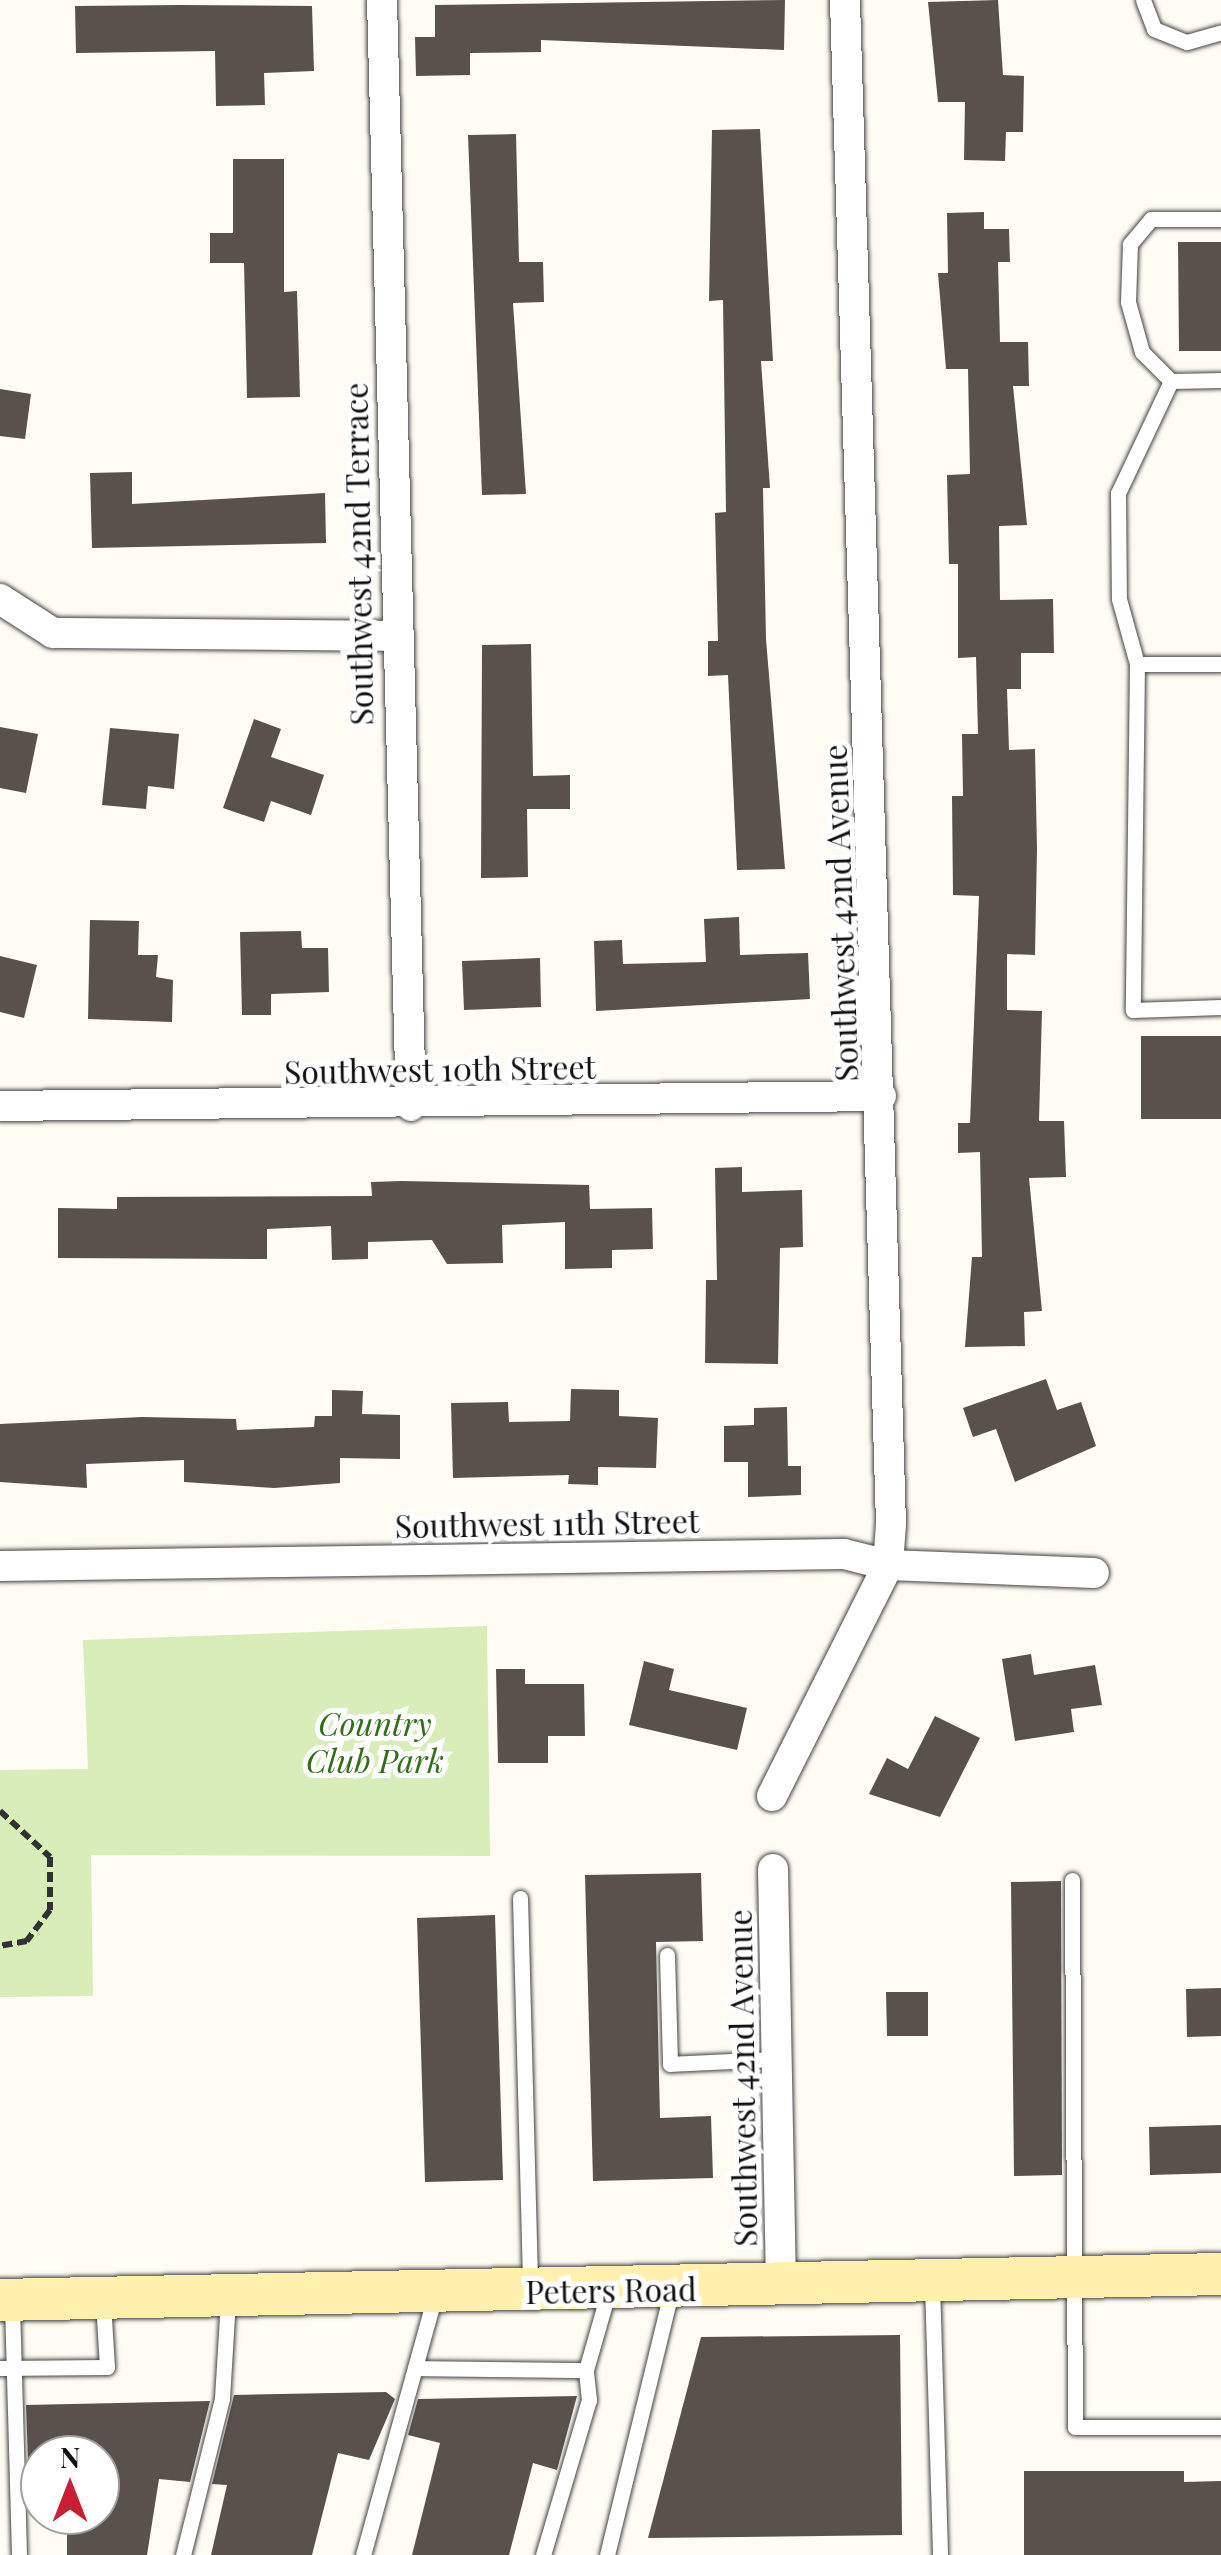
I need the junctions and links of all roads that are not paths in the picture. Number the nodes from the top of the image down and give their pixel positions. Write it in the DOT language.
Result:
graph roads {
  1 [pos="382,0"];
  2 [pos="845,0"];
  3 [pos="1143,0"];
  4 [pos="1221,32"];
  5 [pos="1221,219"];
  6 [pos="1171,380"];
  7 [pos="1221,380"];
  8 [pos="0,600"];
  9 [pos="393,636"];
  10 [pos="1137,664"];
  11 [pos="1221,665"];
  12 [pos="1221,1008"];
  13 [pos="881,1096"];
  14 [pos="0,1106"];
  15 [pos="411,1106"];
  16 [pos="888,1565"];
  17 [pos="0,1566"];
  18 [pos="1094,1573"];
  19 [pos="772,1796"];
  20 [pos="773,1868"];
  21 [pos="1072,1880"];
  22 [pos="520,1898"];
  23 [pos="667,1955"];
  24 [pos="777,2059"];
  25 [pos="1221,2274"];
  26 [pos="1069,2279"];
  27 [pos="932,2283"];
  28 [pos="781,2287"];
  29 [pos="672,2288"];
  30 [pos="608,2290"];
  31 [pos="530,2291"];
  32 [pos="436,2292"];
  33 [pos="228,2296"];
  34 [pos="103,2298"];
  35 [pos="6,2300"];
  36 [pos="7,2368"];
  37 [pos="415,2368"];
  38 [pos="586,2370"];
  39 [pos="1221,2426"];
  40 [pos="19,2555"];
  41 [pos="183,2555"];
  42 [pos="363,2555"];
  43 [pos="542,2555"];
  44 [pos="607,2555"];
  45 [pos="940,2555"];
  1 -- 9 [label="street, Southwest 42nd Terrace"];
  2 -- 13 [label="street, Southwest 42nd Avenue"];
  3 -- 4 [label="lane"];
  5 -- 6 [label="lane"];
  6 -- 7 [label="lane"];
  6 -- 10 [label="lane"];
  8 -- 9 [label="street"];
  9 -- 15 [label="street, Southwest 42nd Terrace"];
  10 -- 11 [label="lane"];
  10 -- 12 [label="lane"];
  13 -- 15 [label="street, Southwest 10th Street"];
  13 -- 16 [label="street, Southwest 42nd Avenue"];
  14 -- 15 [label="street, Southwest 10th Street"];
  16 -- 17 [label="street, Southwest 11th Street"];
  16 -- 18 [label="street, Southwest 11th Street"];
  16 -- 19 [label="street, Southwest 42nd Avenue"];
  20 -- 24 [label="street, Southwest 42nd Avenue"];
  21 -- 26 [label="lane"];
  22 -- 31 [label="lane"];
  23 -- 24 [label="lane"];
  24 -- 28 [label="street, Southwest 42nd Avenue"];
  25 -- 26 [label="street, Peters Road"];
  26 -- 27 [label="street, Peters Road"];
  26 -- 39 [label="lane"];
  27 -- 28 [label="street, Peters Road"];
  27 -- 45 [label="lane"];
  28 -- 29 [label="street, Peters Road"];
  29 -- 30 [label="street, Peters Road"];
  29 -- 44 [label="lane"];
  30 -- 31 [label="street, Peters Road"];
  30 -- 38 [label="lane"];
  31 -- 32 [label="street, Peters Road"];
  32 -- 33 [label="street, Peters Road"];
  32 -- 37 [label="lane"];
  33 -- 34 [label="street, Peters Road"];
  33 -- 41 [label="lane"];
  34 -- 35 [label="street, Peters Road"];
  34 -- 36 [label="lane"];
  35 -- 36 [label="lane"];
  36 -- 40 [label="lane"];
  37 -- 38 [label="lane"];
  37 -- 42 [label="lane"];
  38 -- 43 [label="lane"];
}
